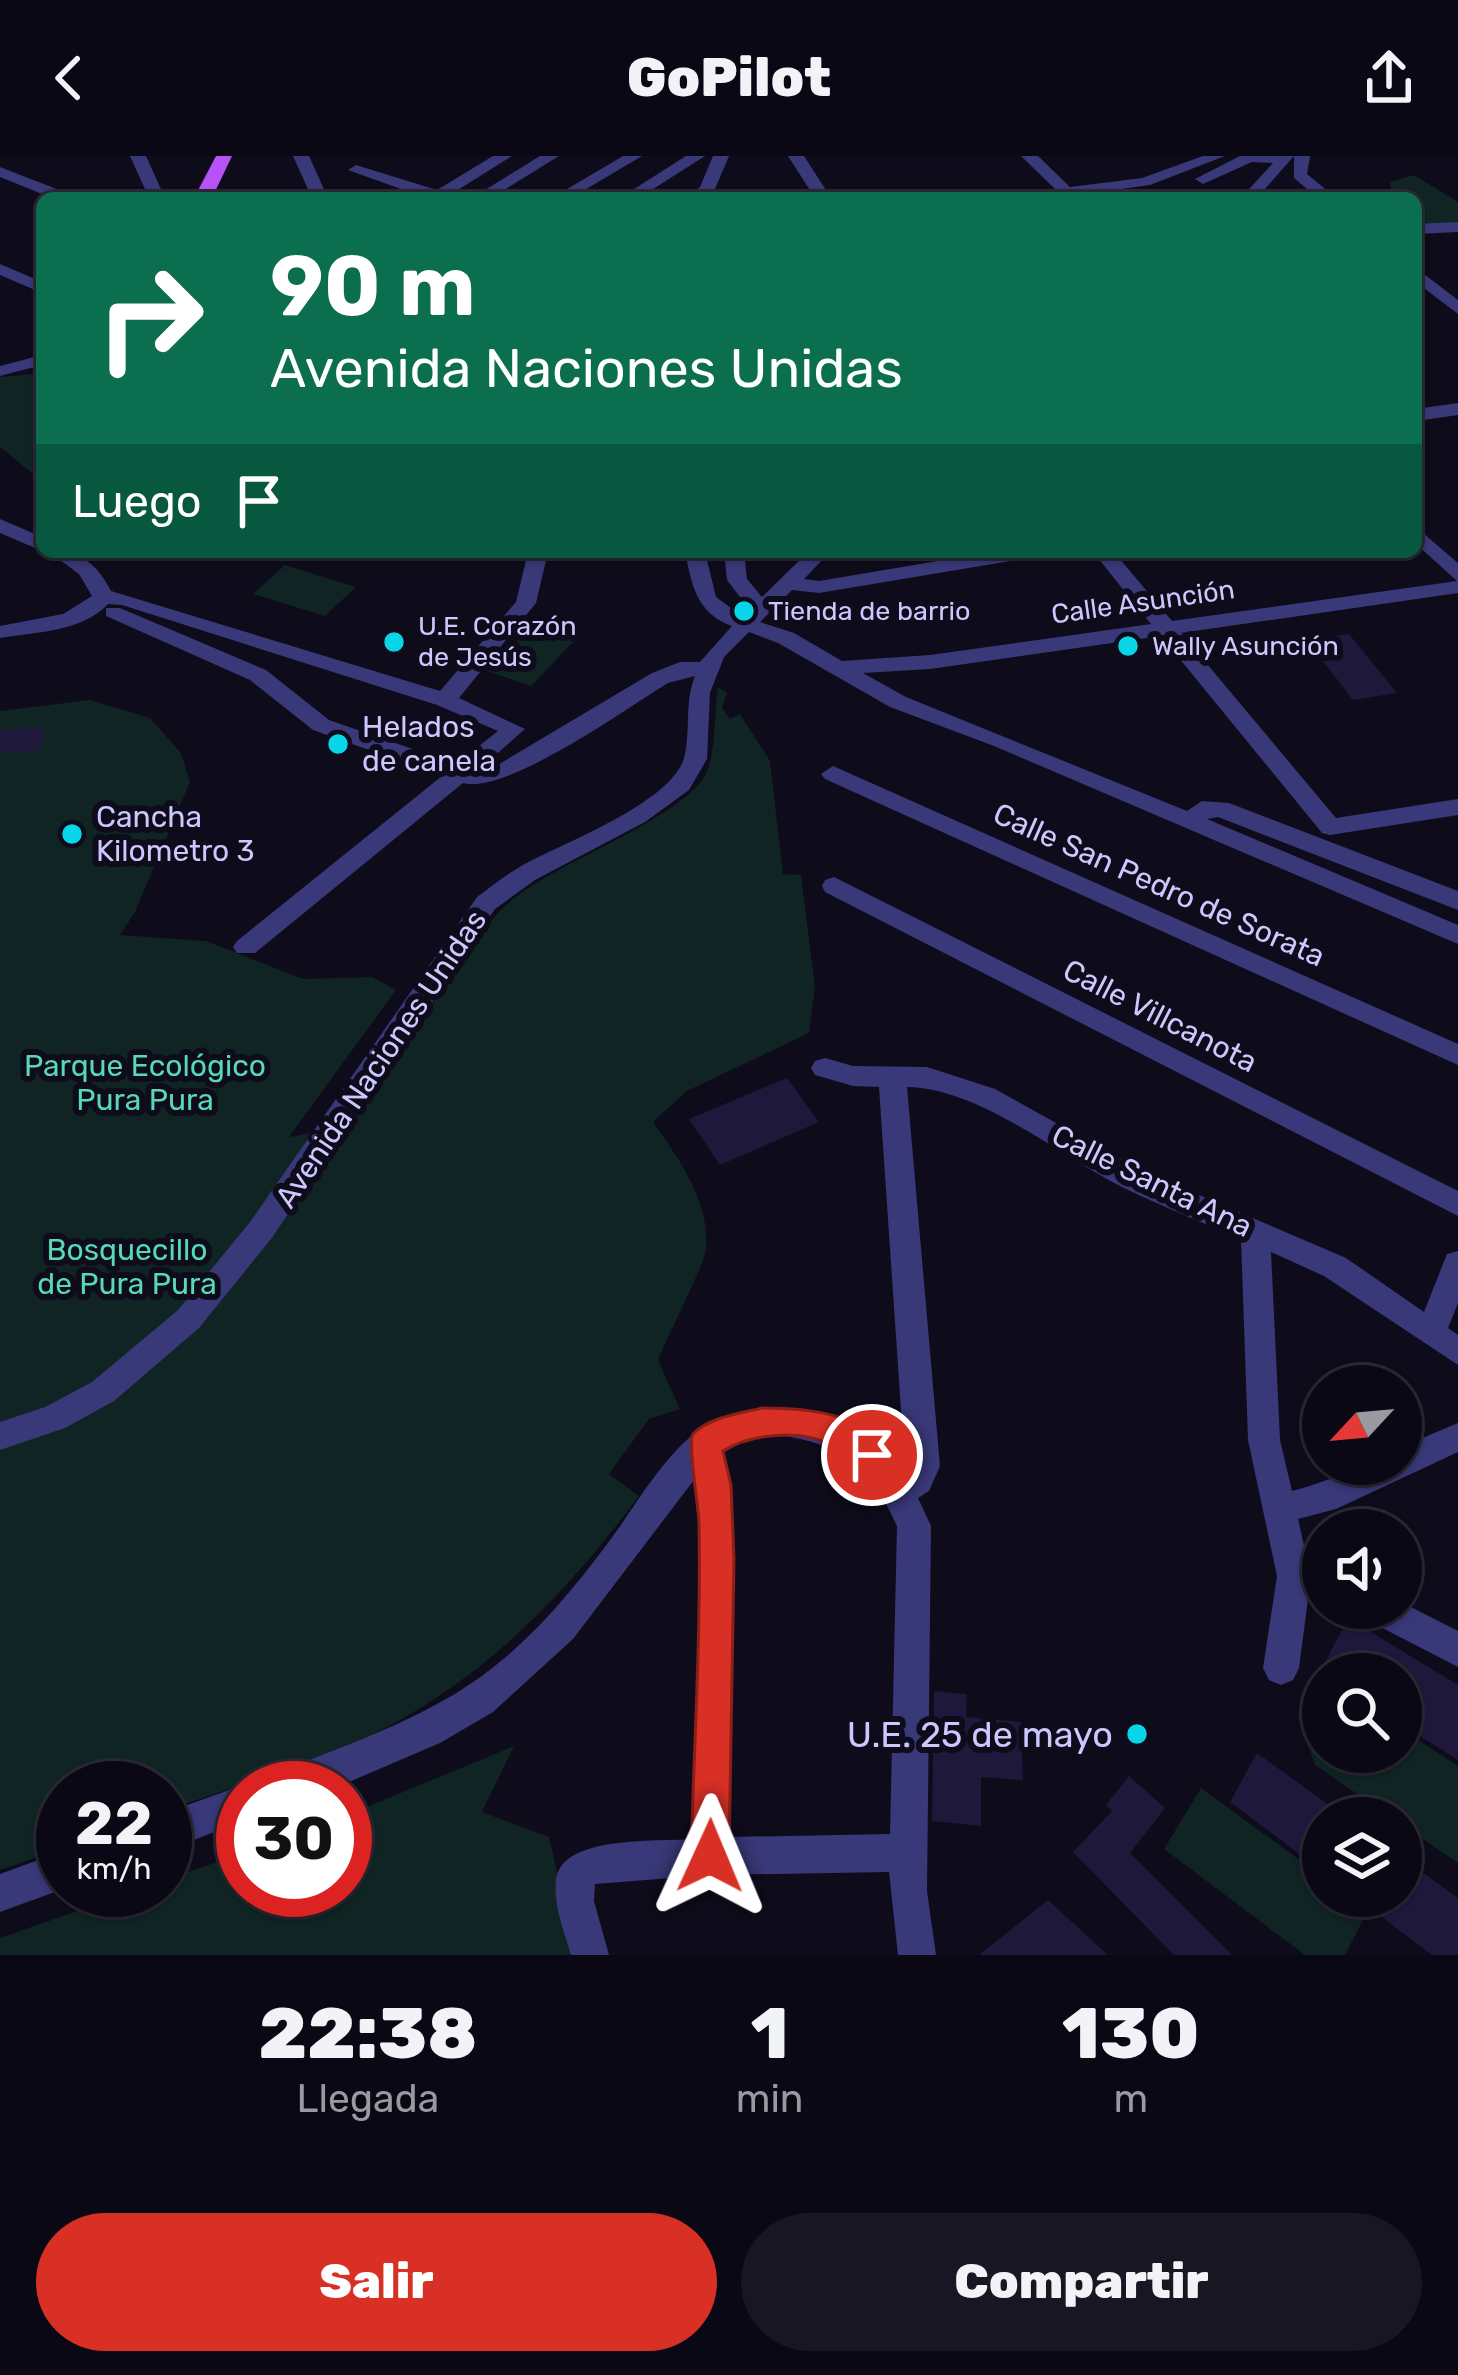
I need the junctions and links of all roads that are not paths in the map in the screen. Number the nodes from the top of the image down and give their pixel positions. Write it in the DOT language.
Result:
graph roads {
  1 [pos="138,156"];
  2 [pos="224,156"];
  3 [pos="301,156"];
  4 [pos="504,156"];
  5 [pos="551,156"];
  6 [pos="634,156"];
  7 [pos="697,156"];
  8 [pos="721,156"];
  9 [pos="796,156"];
  10 [pos="1029,156"];
  11 [pos="1217,156"];
  12 [pos="1302,156"];
  13 [pos="1286,158"];
  14 [pos="1191,169"];
  15 [pos="356,170"];
  16 [pos="0,172"];
  17 [pos="1210,176"];
  18 [pos="51,192"];
  19 [pos="154,192"];
  20 [pos="206,192"];
  21 [pos="317,192"];
  22 [pos="421,192"];
  23 [pos="444,192"];
  24 [pos="490,192"];
  25 [pos="571,192"];
  26 [pos="638,192"];
  27 [pos="701,192"];
  28 [pos="820,192"];
  29 [pos="1067,192"];
  30 [pos="1088,192"];
  31 [pos="1146,192"];
  32 [pos="1255,192"];
  33 [pos="1320,192"];
  34 [pos="1458,227"];
  35 [pos="1422,229"];
  36 [pos="0,269"];
  37 [pos="1422,278"];
  38 [pos="36,287"];
  39 [pos="36,291"];
  40 [pos="0,295"];
  41 [pos="1455,304"];
  42 [pos="36,357"];
  43 [pos="0,359"];
  44 [pos="36,359"];
  45 [pos="0,370"];
  46 [pos="1458,409"];
  47 [pos="1422,414"];
  48 [pos="1,526"];
  49 [pos="1422,539"];
  50 [pos="36,542"];
  51 [pos="74,558"];
  52 [pos="90,558"];
  53 [pos="537,558"];
  54 [pos="696,558"];
  55 [pos="734,558"];
  56 [pos="814,558"];
  57 [pos="992,558"];
  58 [pos="1108,558"];
  59 [pos="82,561"];
  60 [pos="1458,575"];
  61 [pos="790,584"];
  62 [pos="1458,587"];
  63 [pos="101,601"];
  64 [pos="756,618"];
  65 [pos="1162,627"];
  66 [pos="0,632"];
  67 [pos="836,668"];
  68 [pos="707,669"];
  69 [pos="445,700"];
  70 [pos="460,774"];
  71 [pos="833,775"];
  72 [pos="1458,806"];
  73 [pos="1192,821"];
  74 [pos="834,886"];
  75 [pos="1458,901"];
  76 [pos="1458,935"];
  77 [pos="246,947"];
  78 [pos="1458,1055"];
  79 [pos="825,1068"];
  80 [pos="892,1076"];
  81 [pos="1458,1204"];
  82 [pos="1255,1232"];
  83 [pos="1458,1263"];
  84 [pos="1432,1330"];
  85 [pos="1458,1352"];
  86 [pos="0,1436"];
  87 [pos="1458,1437"];
  88 [pos="705,1444"];
  89 [pos="1422,1454"];
  90 [pos="1353,1485"];
  91 [pos="899,1492"];
  92 [pos="1278,1510"];
  93 [pos="1302,1563"];
  94 [pos="1302,1602"];
  95 [pos="1418,1629"];
  96 [pos="1458,1650"];
  97 [pos="1282,1668"];
  98 [pos="352,1761"];
  99 [pos="908,1853"];
  100 [pos="710,1856"];
  101 [pos="36,1880"];
  102 [pos="0,1893"];
  103 [pos="590,1955"];
  104 [pos="917,1955"];
  1 -- 19 [label="street"];
  2 -- 20 [label="main road"];
  3 -- 21 [label="street"];
  4 -- 23 [label="street"];
  5 -- 24 [label="street"];
  6 -- 25 [label="street"];
  7 -- 26 [label="street"];
  8 -- 27 [label="street"];
  9 -- 28 [label="street"];
  10 -- 29 [label="street"];
  11 -- 14 [label="street"];
  12 -- 33 [label="street"];
  13 -- 17 [label="street"];
  13 -- 32 [label="street"];
  14 -- 17 [label="street"];
  14 -- 30 [label="street"];
  15 -- 22 [label="street"];
  16 -- 18 [label="street"];
  17 -- 31 [label="street"];
  34 -- 35 [label="street"];
  36 -- 38 [label="street"];
  37 -- 41 [label="street"];
  39 -- 40 [label="street"];
  42 -- 43 [label="street"];
  44 -- 45 [label="street"];
  46 -- 47 [label="street"];
  48 -- 50 [label="street"];
  49 -- 60 [label="street"];
  51 -- 59 [label="street"];
  52 -- 59 [label="street"];
  53 -- 69 [label="street"];
  54 -- 64 [label="street"];
  55 -- 64 [label="street"];
  56 -- 61 [label="street"];
  57 -- 61 [label="street"];
  58 -- 65 [label="street"];
  59 -- 63 [label="street"];
  61 -- 64 [label="street"];
  62 -- 65 [label="street, Calle Asunción"];
  63 -- 66 [label="street"];
  63 -- 69 [label="street"];
  63 -- 70 [label="street"];
  64 -- 67 [label="street"];
  64 -- 68 [label="street"];
  65 -- 67 [label="street, Calle Asunción"];
  65 -- 72 [label="street"];
  67 -- 73 [label="street"];
  68 -- 70 [label="street"];
  68 -- 86 [label="street, Avenida Naciones Unidas"];
  69 -- 70 [label="street"];
  70 -- 77 [label="street"];
  71 -- 78 [label="street, Calle San Pedro de Sorata"];
  73 -- 75 [label="street"];
  73 -- 76 [label="street"];
  74 -- 81 [label="street, Calle Villcanota"];
  79 -- 80 [label="street, Calle Santa Ana"];
  80 -- 82 [label="street, Calle Santa Ana"];
  80 -- 91 [label="street"];
  82 -- 84 [label="street, Calle Santa Ana"];
  82 -- 92 [label="street"];
  83 -- 84 [label="street"];
  84 -- 85 [label="street, Calle Santa Ana"];
  87 -- 89 [label="street"];
  88 -- 91 [label="street"];
  88 -- 98 [label="street"];
  88 -- 100 [label="street"];
  90 -- 92 [label="street"];
  91 -- 99 [label="street"];
  92 -- 93 [label="street"];
  94 -- 97 [label="street"];
  95 -- 96 [label="street"];
  99 -- 100 [label="street"];
  99 -- 104 [label="street"];
  100 -- 103 [label="street"];
  101 -- 102 [label="street"];
}
